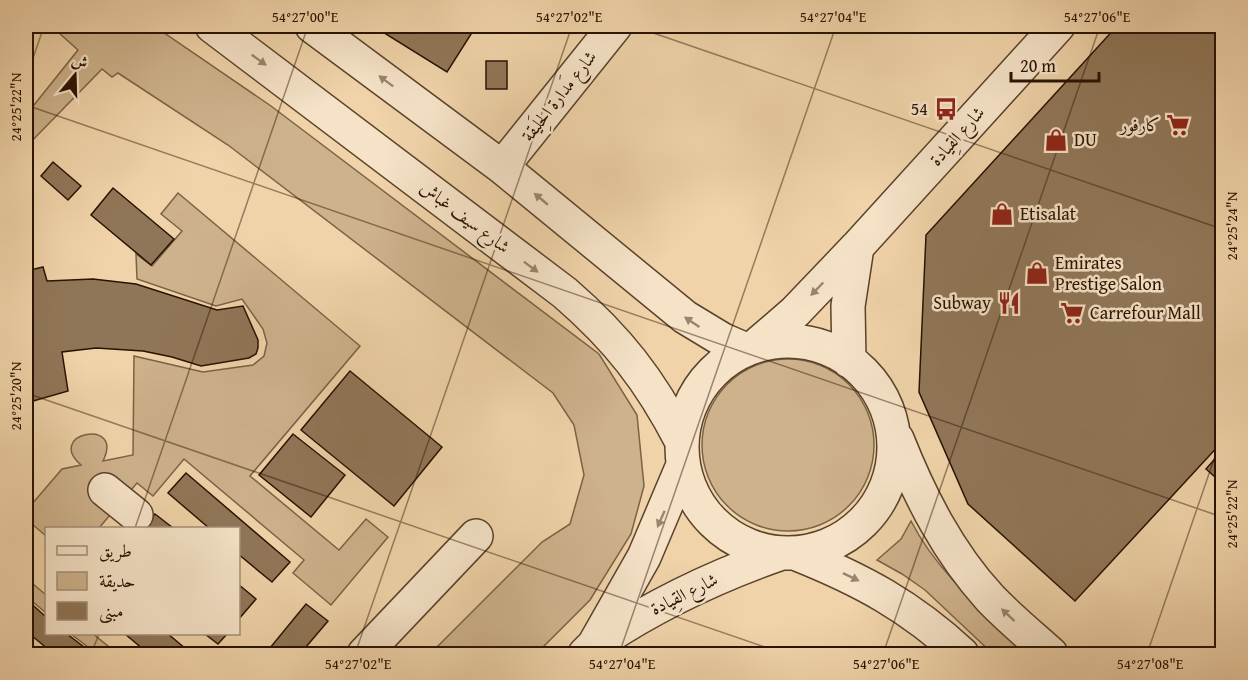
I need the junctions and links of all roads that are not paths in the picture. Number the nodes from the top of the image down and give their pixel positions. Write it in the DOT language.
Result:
graph roads {
  1 [pos="212,26"];
  2 [pos="312,26"];
  3 [pos="615,26"];
  4 [pos="1058,26"];
  5 [pos="502,167"];
  6 [pos="857,247"];
  7 [pos="752,346"];
  8 [pos="849,361"];
  9 [pos="897,439"];
  10 [pos="682,454"];
  11 [pos="105,490"];
  12 [pos="136,515"];
  13 [pos="476,536"];
  14 [pos="788,554"];
  15 [pos="590,650"];
  16 [pos="364,654"];
  17 [pos="962,654"];
  18 [pos="1051,654"];
  1 -- 10 [label="street, شارع سيف غباش, one-way"];
  5 -- 2 [label="street, one-way"];
  3 -- 5 [label="street, شارع مَدارة الحِلَيقة"];
  4 -- 6 [label="street, شارع القِيادة"];
  7 -- 5 [label="street, one-way"];
  6 -- 7 [label="street, شارع القِيادة, one-way"];
  6 -- 8 [label="street"];
  7 -- 8 [label="street"];
  7 -- 10 [label="street"];
  8 -- 9 [label="street"];
  9 -- 14 [label="street"];
  18 -- 9 [label="street, one-way"];
  10 -- 14 [label="street"];
  10 -- 15 [label="street, شارع القِيادة, one-way"];
  11 -- 12 [label="street"];
  13 -- 16 [label="street"];
  14 -- 15 [label="street, شارع القِيادة"];
  14 -- 17 [label="street, one-way"];
}
